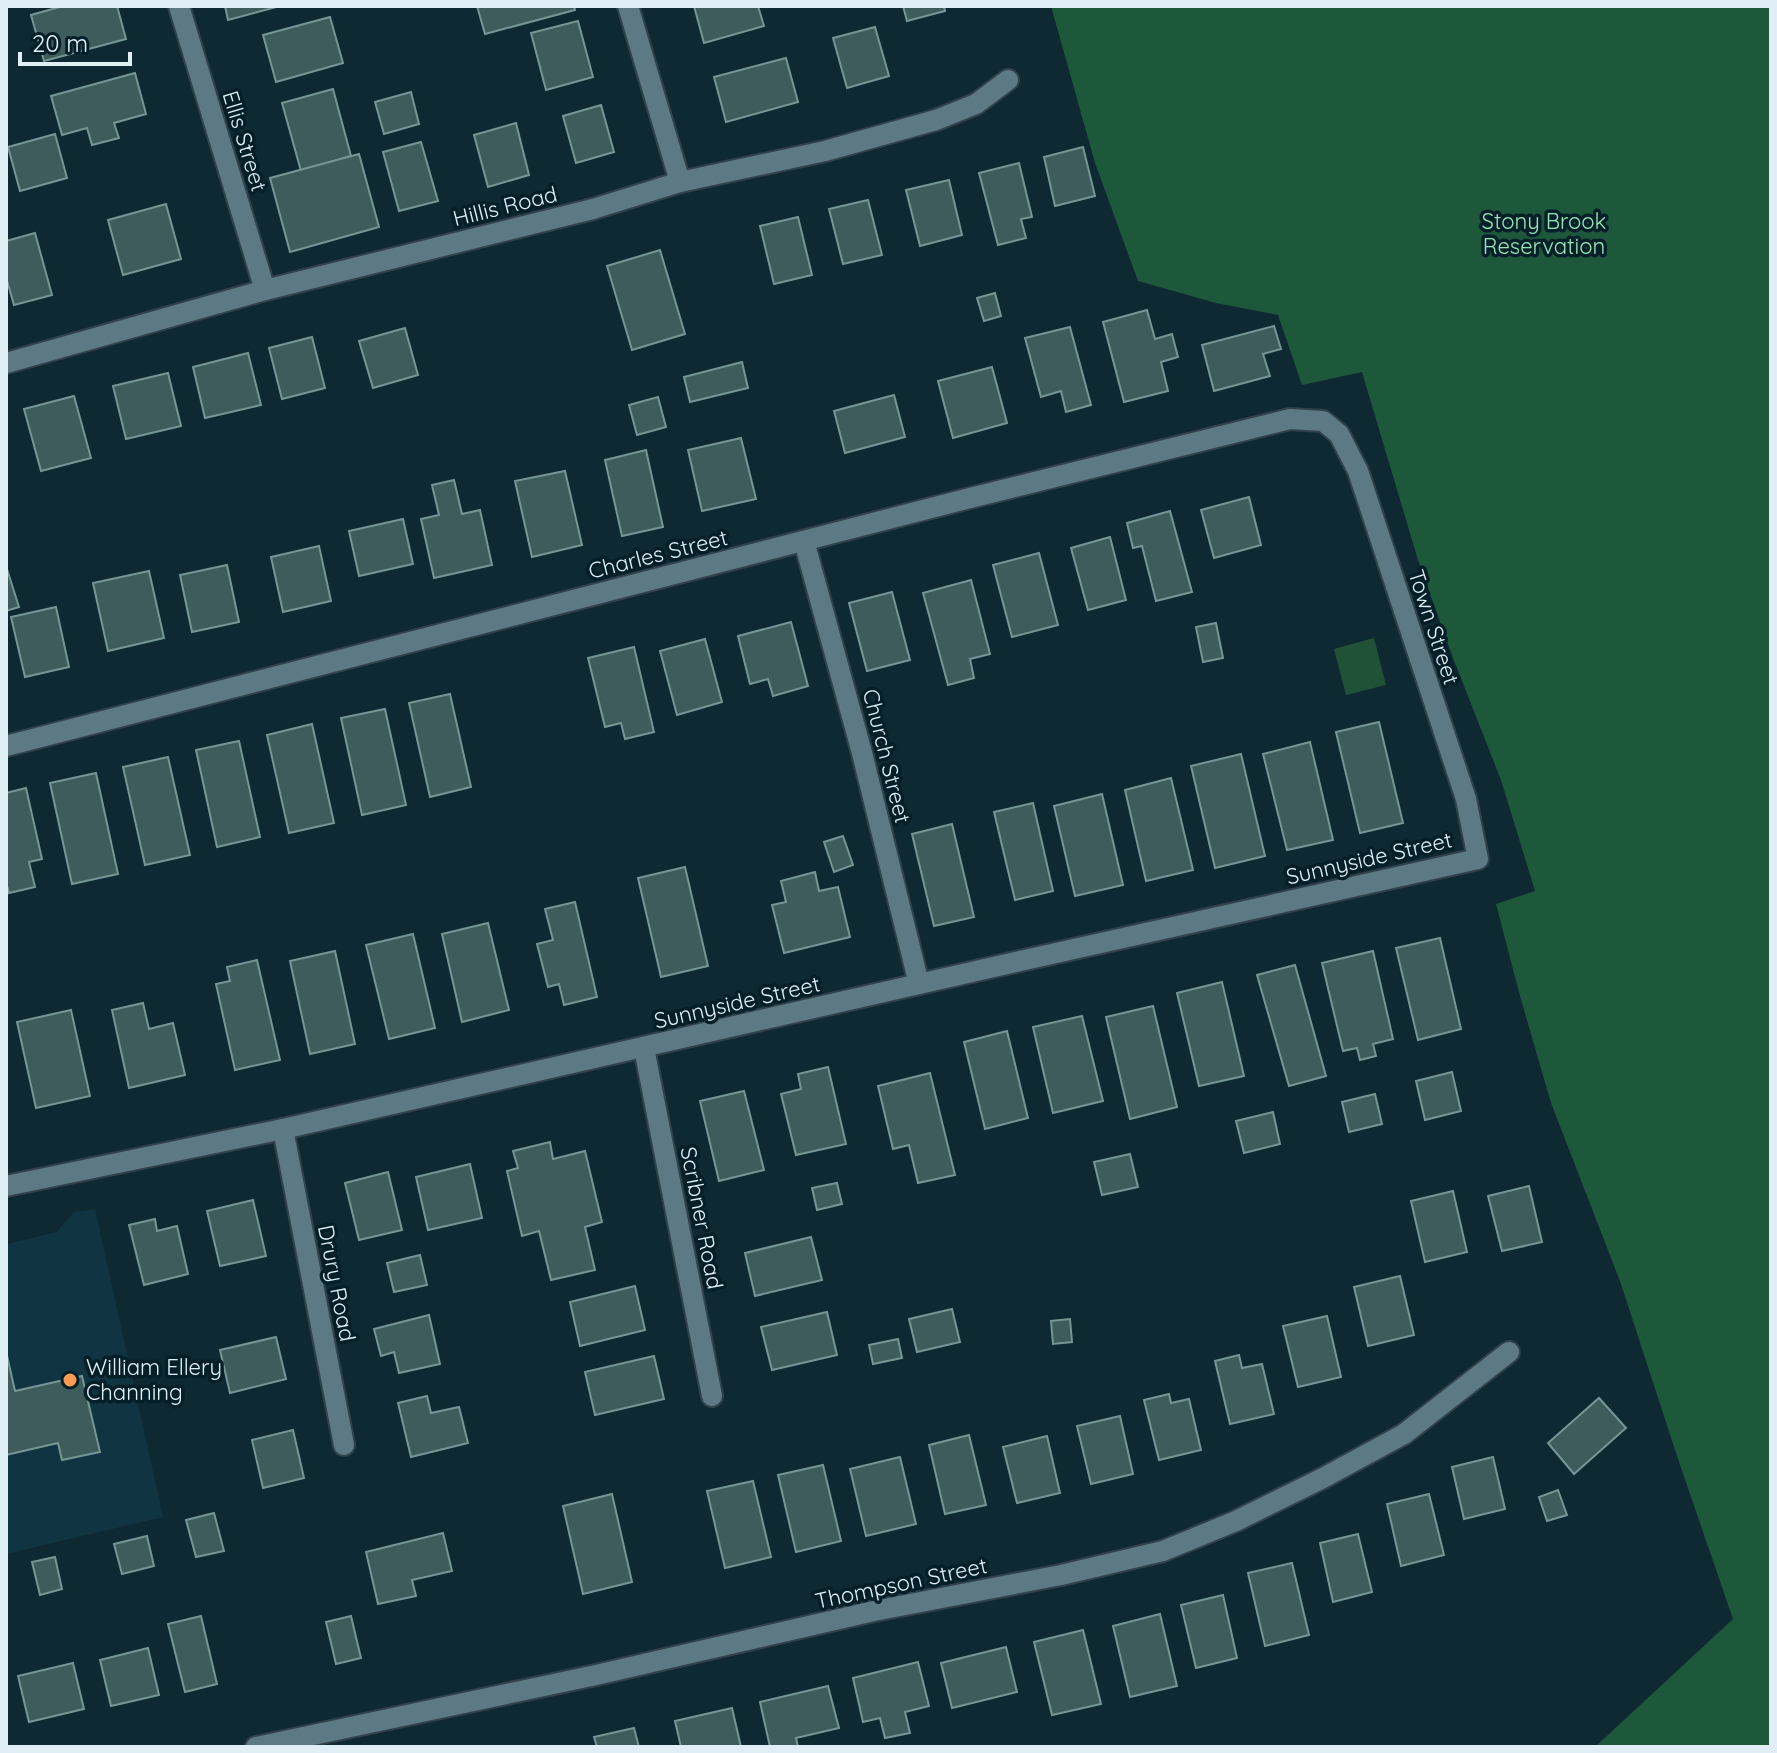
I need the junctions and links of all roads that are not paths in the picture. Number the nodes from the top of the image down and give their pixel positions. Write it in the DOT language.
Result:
graph roads {
  1 [pos="179,6"];
  2 [pos="628,6"];
  3 [pos="1008,80"];
  4 [pos="680,182"];
  5 [pos="265,290"];
  6 [pos="6,363"];
  7 [pos="1323,421"];
  8 [pos="804,541"];
  9 [pos="6,746"];
  10 [pos="1478,859"];
  11 [pos="919,984"];
  12 [pos="644,1048"];
  13 [pos="283,1129"];
  14 [pos="6,1186"];
  15 [pos="1509,1352"];
  16 [pos="712,1396"];
  17 [pos="344,1445"];
  18 [pos="256,1747"];
  1 -- 5 [label="street, Ellis Street"];
  2 -- 4 [label="street"];
  3 -- 4 [label="street, Hillis Road"];
  4 -- 5 [label="street, Hillis Road"];
  5 -- 6 [label="street, Hillis Road"];
  7 -- 8 [label="street, Charles Street"];
  7 -- 10 [label="street, Town Street"];
  8 -- 9 [label="street, Charles Street"];
  8 -- 11 [label="street, Church Street"];
  10 -- 11 [label="street, Sunnyside Street"];
  11 -- 12 [label="street, Sunnyside Street"];
  12 -- 13 [label="street, Sunnyside Street"];
  12 -- 16 [label="street, Scribner Road"];
  13 -- 14 [label="street, Sunnyside Street"];
  13 -- 17 [label="street, Drury Road"];
  15 -- 18 [label="street, Thompson Street"];
}
